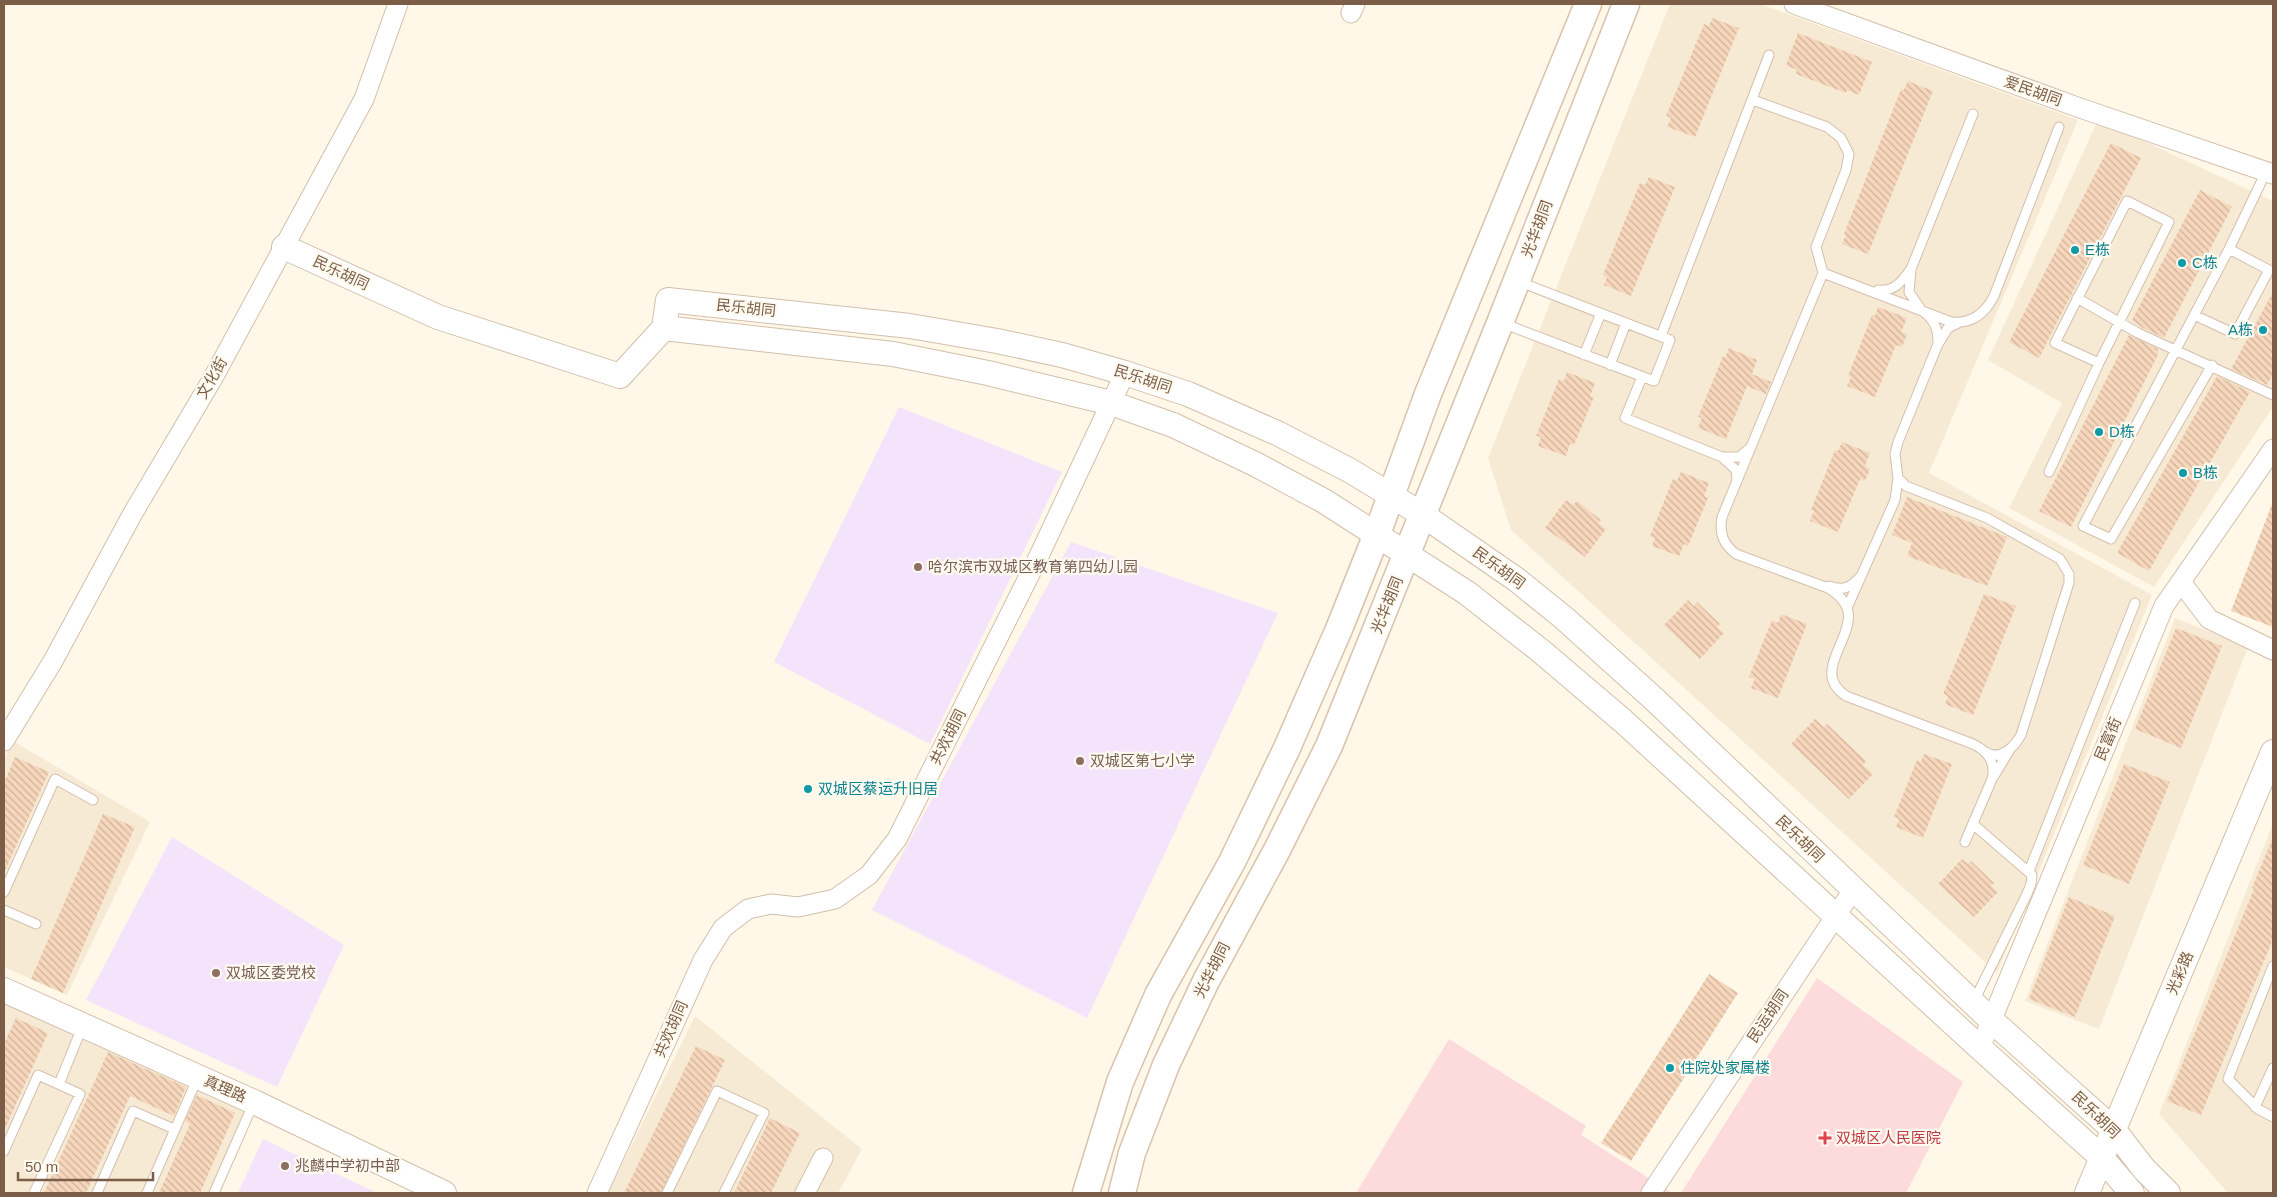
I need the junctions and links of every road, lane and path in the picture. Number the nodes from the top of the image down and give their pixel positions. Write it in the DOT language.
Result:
graph roads {
  1 [pos="398,4"];
  2 [pos="1588,4"];
  3 [pos="1626,4"];
  4 [pos="1794,4"];
  5 [pos="1769,55"];
  6 [pos="1753,100"];
  7 [pos="1973,114"];
  8 [pos="2059,127"];
  9 [pos="2270,173"];
  10 [pos="284,247"];
  11 [pos="2229,249"];
  12 [pos="1911,269"];
  13 [pos="1823,273"];
  14 [pos="1517,281"];
  15 [pos="1869,289"];
  16 [pos="2077,298"];
  17 [pos="1920,309"];
  18 [pos="1601,313"];
  19 [pos="2194,315"];
  20 [pos="1961,322"];
  21 [pos="2119,322"];
  22 [pos="1500,323"];
  23 [pos="1626,323"];
  24 [pos="664,328"];
  25 [pos="1661,336"];
  26 [pos="1938,344"];
  27 [pos="2176,349"];
  28 [pos="1584,355"];
  29 [pos="2099,363"];
  30 [pos="1610,364"];
  31 [pos="2212,365"];
  32 [pos="1125,372"];
  33 [pos="1642,377"];
  34 [pos="2273,394"];
  35 [pos="1111,402"];
  36 [pos="1753,444"];
  37 [pos="2273,449"];
  38 [pos="1722,457"];
  39 [pos="2049,472"];
  40 [pos="1898,478"];
  41 [pos="1737,482"];
  42 [pos="1392,496"];
  43 [pos="1423,515"];
  44 [pos="1378,534"];
  45 [pos="1408,553"];
  46 [pos="1863,573"];
  47 [pos="1791,574"];
  48 [pos="2180,582"];
  49 [pos="2135,604"];
  50 [pos="1847,608"];
  51 [pos="2273,650"];
  52 [pos="4,741"];
  53 [pos="1980,747"];
  54 [pos="2011,749"];
  55 [pos="2273,752"];
  56 [pos="1992,779"];
  57 [pos="93,800"];
  58 [pos="1973,824"];
  59 [pos="1965,842"];
  60 [pos="2029,871"];
  61 [pos="1853,890"];
  62 [pos="4,892"];
  63 [pos="4,910"];
  64 [pos="1836,916"];
  65 [pos="36,924"];
  66 [pos="2273,966"];
  67 [pos="2264,989"];
  68 [pos="4,990"];
  69 [pos="2273,994"];
  70 [pos="1973,1002"];
  71 [pos="1990,1019"];
  72 [pos="83,1025"];
  73 [pos="1980,1048"];
  74 [pos="2273,1068"];
  75 [pos="198,1077"];
  76 [pos="58,1084"];
  77 [pos="254,1102"];
  78 [pos="2255,1106"];
  79 [pos="2273,1117"];
  80 [pos="174,1129"];
  81 [pos="2114,1130"];
  82 [pos="4,1151"];
  83 [pos="2101,1157"];
  84 [pos="823,1158"];
  85 [pos="34,1193"];
  86 [pos="97,1193"];
  87 [pos="147,1193"];
  88 [pos="214,1193"];
  89 [pos="444,1193"];
  90 [pos="597,1193"];
  91 [pos="667,1193"];
  92 [pos="724,1193"];
  93 [pos="805,1193"];
  94 [pos="1086,1193"];
  95 [pos="1122,1193"];
  96 [pos="1651,1193"];
  97 [pos="2087,1193"];
  98 [pos="2132,1193"];
  99 [pos="2168,1193"];
  1 -- 10 [label="street, 文化街"];
  2 -- 42 [label="main road"];
  3 -- 14 [label="main road, 光华胡同"];
  4 -- 9 [label="street, 爱民胡同"];
  5 -- 6 [label="lane"];
  6 -- 13 [label="lane"];
  6 -- 25 [label="lane"];
  7 -- 12 [label="lane"];
  8 -- 20 [label="lane"];
  9 -- 11 [label="lane"];
  10 -- 24 [label="street, 民乐胡同"];
  10 -- 52 [label="street, 文化街"];
  11 -- 19 [label="lane"];
  11 -- 19 [label="lane"];
  12 -- 15 [label="lane"];
  12 -- 17 [label="lane"];
  13 -- 15 [label="lane"];
  13 -- 36 [label="lane"];
  14 -- 18 [label="lane"];
  14 -- 22 [label="main road, 光华胡同"];
  15 -- 17 [label="lane"];
  16 -- 21 [label="lane"];
  16 -- 21 [label="lane"];
  16 -- 29 [label="lane"];
  17 -- 20 [label="lane"];
  17 -- 26 [label="lane"];
  18 -- 23 [label="lane"];
  18 -- 28 [label="lane"];
  19 -- 27 [label="lane"];
  20 -- 26 [label="lane"];
  21 -- 27 [label="lane"];
  21 -- 29 [label="lane"];
  22 -- 28 [label="lane"];
  22 -- 43 [label="main road, 光华胡同"];
  23 -- 25 [label="lane"];
  23 -- 30 [label="lane"];
  24 -- 32 [label="street, 民乐胡同"];
  24 -- 35 [label="street, 民乐胡同"];
  25 -- 33 [label="lane"];
  26 -- 40 [label="lane"];
  27 -- 31 [label="lane"];
  27 -- 31 [label="lane"];
  28 -- 30 [label="lane"];
  29 -- 39 [label="lane"];
  30 -- 33 [label="lane"];
  31 -- 34 [label="lane"];
  32 -- 35 [label="street, 共欢胡同"];
  32 -- 42 [label="street, 民乐胡同"];
  33 -- 38 [label="lane"];
  35 -- 44 [label="street, 民乐胡同"];
  35 -- 90 [label="street, 共欢胡同"];
  36 -- 38 [label="lane"];
  36 -- 41 [label="lane"];
  37 -- 48 [label="street, 民富街"];
  38 -- 41 [label="lane"];
  40 -- 46 [label="lane"];
  40 -- 54 [label="lane"];
  41 -- 47 [label="lane"];
  42 -- 43 [label="street, 民乐胡同"];
  42 -- 44 [label="main road"];
  43 -- 45 [label="main road, 光华胡同"];
  43 -- 61 [label="street, 民乐胡同"];
  44 -- 45 [label="street, 民乐胡同"];
  44 -- 94 [label="main road"];
  45 -- 64 [label="street, 民乐胡同"];
  45 -- 95 [label="main road, 光华胡同"];
  46 -- 47 [label="lane"];
  46 -- 50 [label="lane"];
  47 -- 50 [label="lane"];
  48 -- 51 [label="street"];
  48 -- 71 [label="street, 民富街"];
  49 -- 60 [label="lane"];
  50 -- 53 [label="lane"];
  53 -- 54 [label="lane"];
  53 -- 56 [label="lane"];
  54 -- 56 [label="lane"];
  55 -- 81 [label="street, 光彩路"];
  56 -- 58 [label="lane"];
  57 -- 62 [label="lane"];
  58 -- 59 [label="lane"];
  58 -- 60 [label="lane"];
  60 -- 70 [label="lane"];
  61 -- 64 [label="street, 民运胡同"];
  61 -- 70 [label="street, 民乐胡同"];
  63 -- 65 [label="lane"];
  64 -- 73 [label="street, 民乐胡同"];
  64 -- 96 [label="street, 民运胡同"];
  66 -- 67 [label="lane"];
  67 -- 69 [label="lane"];
  67 -- 78 [label="lane"];
  68 -- 72 [label="street, 真理路"];
  70 -- 71 [label="street, 民乐胡同"];
  71 -- 73 [label="street, 民富街"];
  71 -- 81 [label="street, 民乐胡同"];
  72 -- 75 [label="street, 真理路"];
  72 -- 76 [label="lane"];
  73 -- 83 [label="street, 民乐胡同"];
  74 -- 78 [label="lane"];
  75 -- 77 [label="street, 真理路"];
  75 -- 80 [label="lane"];
  76 -- 82 [label="lane"];
  76 -- 85 [label="lane"];
  77 -- 88 [label="lane"];
  77 -- 89 [label="street, 真理路"];
  78 -- 79 [label="lane"];
  80 -- 86 [label="lane"];
  80 -- 87 [label="lane"];
  81 -- 83 [label="street, 光彩路"];
  81 -- 99 [label="street, 民乐胡同"];
  83 -- 97 [label="street, 光彩路"];
  83 -- 98 [label="street, 民乐胡同"];
  84 -- 93 [label="street"];
  91 -- 92 [label="lane"];
}
